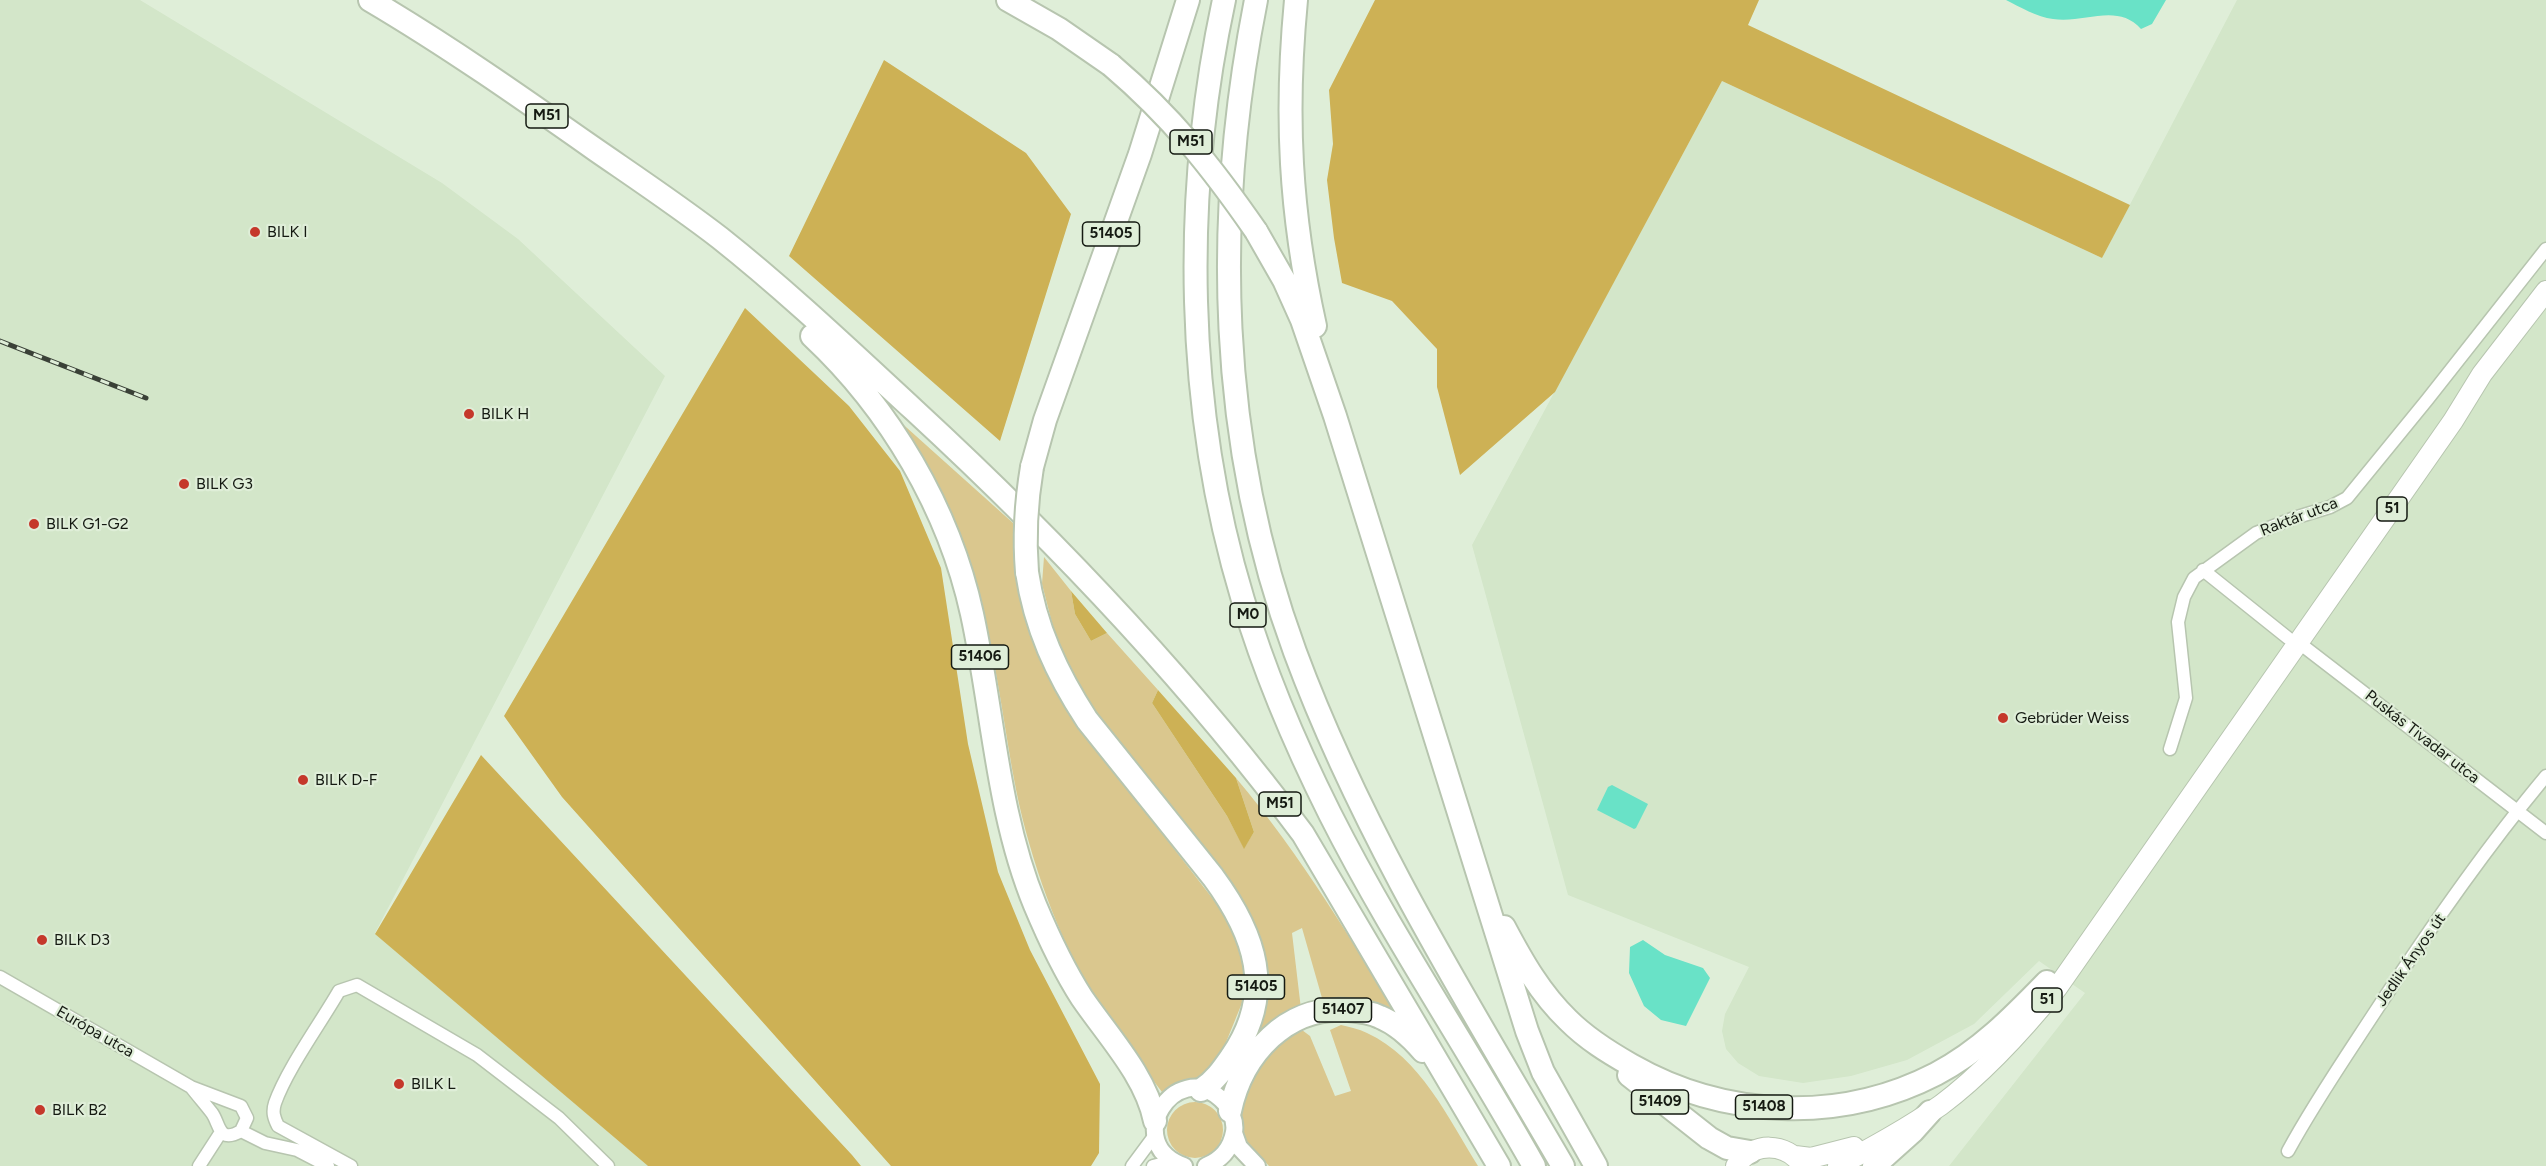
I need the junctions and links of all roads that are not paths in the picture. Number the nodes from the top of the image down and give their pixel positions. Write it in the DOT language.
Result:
graph roads {
  1 [pos="370,0"];
  2 [pos="1008,0"];
  3 [pos="1188,0"];
  4 [pos="1224,0"];
  5 [pos="1256,0"];
  6 [pos="1296,0"];
  7 [pos="720,238"];
  8 [pos="2546,249"];
  9 [pos="2546,291"];
  10 [pos="1335,416"];
  11 [pos="2203,570"];
  12 [pos="2293,640"];
  13 [pos="2170,749"];
  14 [pos="2546,776"];
  15 [pos="2517,811"];
  16 [pos="2546,832"];
  17 [pos="1475,866"];
  18 [pos="0,977"];
  19 [pos="2047,982"];
  20 [pos="1599,1047"];
  21 [pos="1450,1081"];
  22 [pos="191,1087"];
  23 [pos="1202,1090"];
  24 [pos="228,1103"];
  25 [pos="1930,1112"];
  26 [pos="214,1116"];
  27 [pos="1232,1122"];
  28 [pos="1155,1128"];
  29 [pos="241,1131"];
  30 [pos="221,1132"];
  31 [pos="2288,1151"];
  32 [pos="1738,1155"];
  33 [pos="1799,1161"];
  34 [pos="1179,1164"];
  35 [pos="199,1166"];
  36 [pos="328,1166"];
  37 [pos="351,1166"];
  38 [pos="608,1166"];
  39 [pos="1132,1166"];
  40 [pos="1154,1166"];
  41 [pos="1206,1166"];
  42 [pos="1257,1166"];
  43 [pos="1498,1166"];
  44 [pos="1534,1166"];
  45 [pos="1563,1166"];
  46 [pos="1596,1166"];
  47 [pos="1838,1166"];
  48 [pos="1874,1166"];
  1 -- 7 [label="highway, M51"];
  2 -- 10 [label="highway, M51, bridge"];
  3 -- 23 [label="highway, 51405, bridge"];
  4 -- 44 [label="highway, M0"];
  5 -- 45 [label="highway, M0"];
  6 -- 10 [label="highway"];
  7 -- 21 [label="highway, M51"];
  7 -- 28 [label="highway, 51406"];
  8 -- 11 [label="street, Raktár utca"];
  9 -- 12 [label="main road, 51"];
  10 -- 17 [label="highway"];
  11 -- 12 [label="street, Puskás Tivadar utca"];
  11 -- 13 [label="street, Raktár utca"];
  12 -- 15 [label="street, Puskás Tivadar utca"];
  12 -- 19 [label="main road, 51"];
  12 -- 25 [label="main road, 51"];
  14 -- 15 [label="street, Jedlik Ányos út"];
  15 -- 16 [label="street, Puskás Tivadar utca"];
  15 -- 31 [label="street, Jedlik Ányos út"];
  17 -- 20 [label="highway, 51408"];
  17 -- 46 [label="highway"];
  18 -- 22 [label="street, Európa utca"];
  19 -- 20 [label="highway, 51408"];
  19 -- 33 [label="main road, 51"];
  20 -- 32 [label="highway, 51409"];
  21 -- 27 [label="highway, 51407"];
  21 -- 43 [label="highway"];
  22 -- 24 [label="street, Európa utca"];
  22 -- 26 [label="street, Európa utca"];
  23 -- 27 [label="street"];
  23 -- 28 [label="street"];
  24 -- 26 [label="street"];
  24 -- 29 [label="street, Európa utca"];
  25 -- 47 [label="main road, 51"];
  25 -- 48 [label="highway"];
  26 -- 30 [label="street, Európa utca"];
  27 -- 41 [label="street"];
  27 -- 42 [label="street"];
  28 -- 34 [label="street, 51406"];
  28 -- 39 [label="street"];
  29 -- 30 [label="street"];
  29 -- 36 [label="street"];
  30 -- 35 [label="street"];
  32 -- 33 [label="main road, 51"];
  34 -- 40 [label="street"];
  37 -- 38 [label="street"];
}
